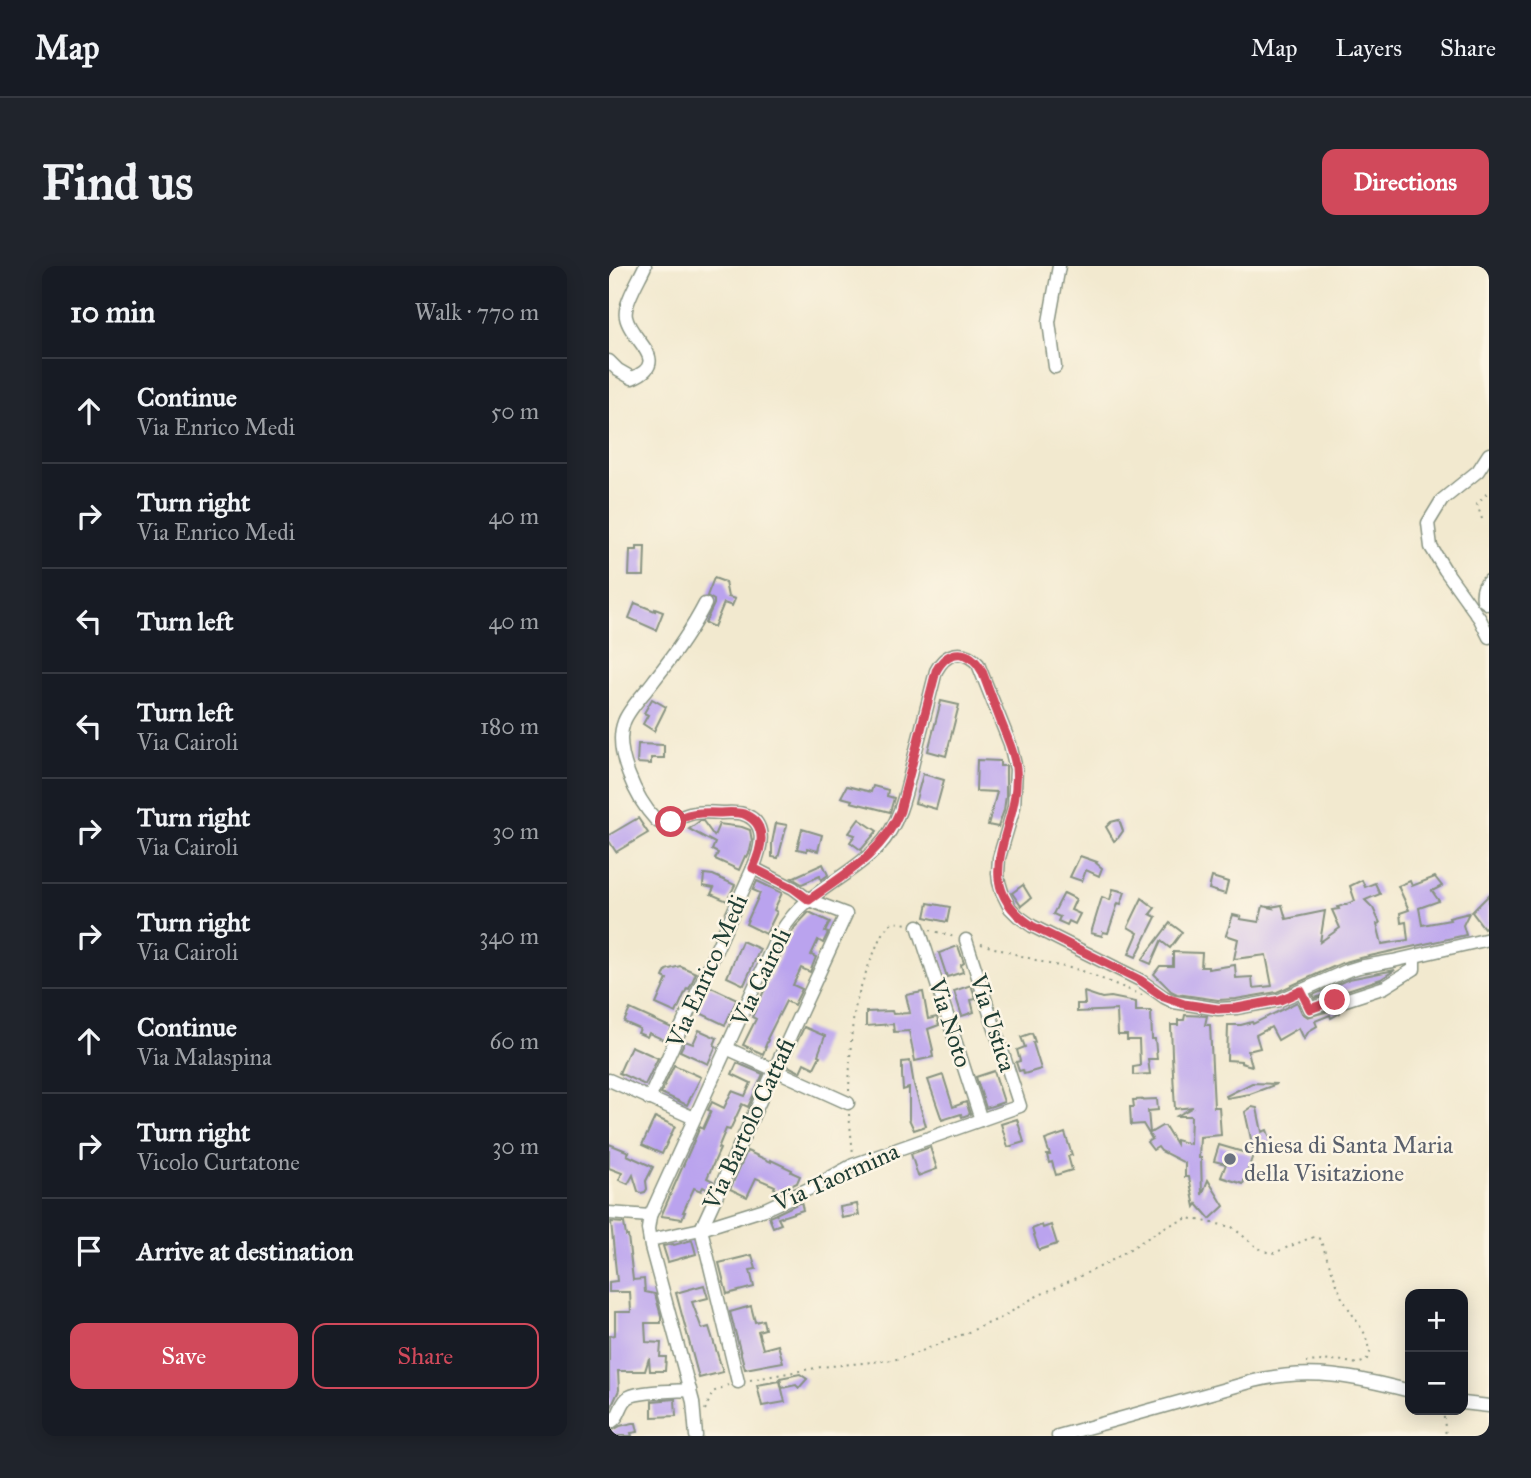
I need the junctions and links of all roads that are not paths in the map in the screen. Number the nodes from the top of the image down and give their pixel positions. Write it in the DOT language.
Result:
graph roads {
  1 [pos="645,266"];
  2 [pos="1059,266"];
  3 [pos="609,361"];
  4 [pos="1055,367"];
  5 [pos="1489,454"];
  6 [pos="1489,581"];
  7 [pos="705,604"];
  8 [pos="1489,604"];
  9 [pos="1489,637"];
  10 [pos="753,868"];
  11 [pos="809,900"];
  12 [pos="918,926"];
  13 [pos="1489,939"];
  14 [pos="966,940"];
  15 [pos="1414,957"];
  16 [pos="1301,991"];
  17 [pos="726,1048"];
  18 [pos="774,1069"];
  19 [pos="609,1080"];
  20 [pos="649,1098"];
  21 [pos="848,1103"];
  22 [pos="1020,1106"];
  23 [pos="694,1118"];
  24 [pos="981,1120"];
  25 [pos="609,1213"];
  26 [pos="650,1216"];
  27 [pos="701,1229"];
  28 [pos="650,1240"];
  29 [pos="738,1381"];
  30 [pos="690,1390"];
  31 [pos="1405,1390"];
  32 [pos="1468,1404"];
  33 [pos="1489,1406"];
  34 [pos="609,1423"];
  35 [pos="696,1436"];
  36 [pos="1058,1436"];
  1 -- 3 [label="street"];
  2 -- 4 [label="street"];
  5 -- 9 [label="street"];
  6 -- 8 [label="street"];
  7 -- 10 [label="street, Via Enrico Medi"];
  10 -- 11 [label="street"];
  10 -- 20 [label="street, Via Enrico Medi"];
  11 -- 16 [label="street, Via Cairoli"];
  11 -- 17 [label="street, Via Cairoli"];
  11 -- 18 [label="street, Via Bartolo Cattafi"];
  12 -- 24 [label="street, Via Noto"];
  13 -- 15 [label="street"];
  14 -- 22 [label="street, Via Ustica"];
  15 -- 16 [label="street"];
  15 -- 16 [label="street"];
  17 -- 18 [label="street"];
  17 -- 23 [label="street, Via Cairoli"];
  18 -- 21 [label="street"];
  18 -- 27 [label="street, Via Bartolo Cattafi"];
  19 -- 20 [label="street"];
  20 -- 23 [label="street"];
  22 -- 24 [label="street, Via Taormina"];
  23 -- 26 [label="street, Via Cairoli"];
  24 -- 27 [label="street, Via Taormina"];
  25 -- 26 [label="street"];
  26 -- 28 [label="street, Via Cairoli"];
  27 -- 28 [label="street, Via Taormina"];
  27 -- 29 [label="street, Via Bartolo Cattafi"];
  28 -- 30 [label="street, Via Cairoli"];
  30 -- 34 [label="street"];
  30 -- 35 [label="street, Via Cairoli"];
  31 -- 36 [label="street"];
  32 -- 33 [label="street"];
}
